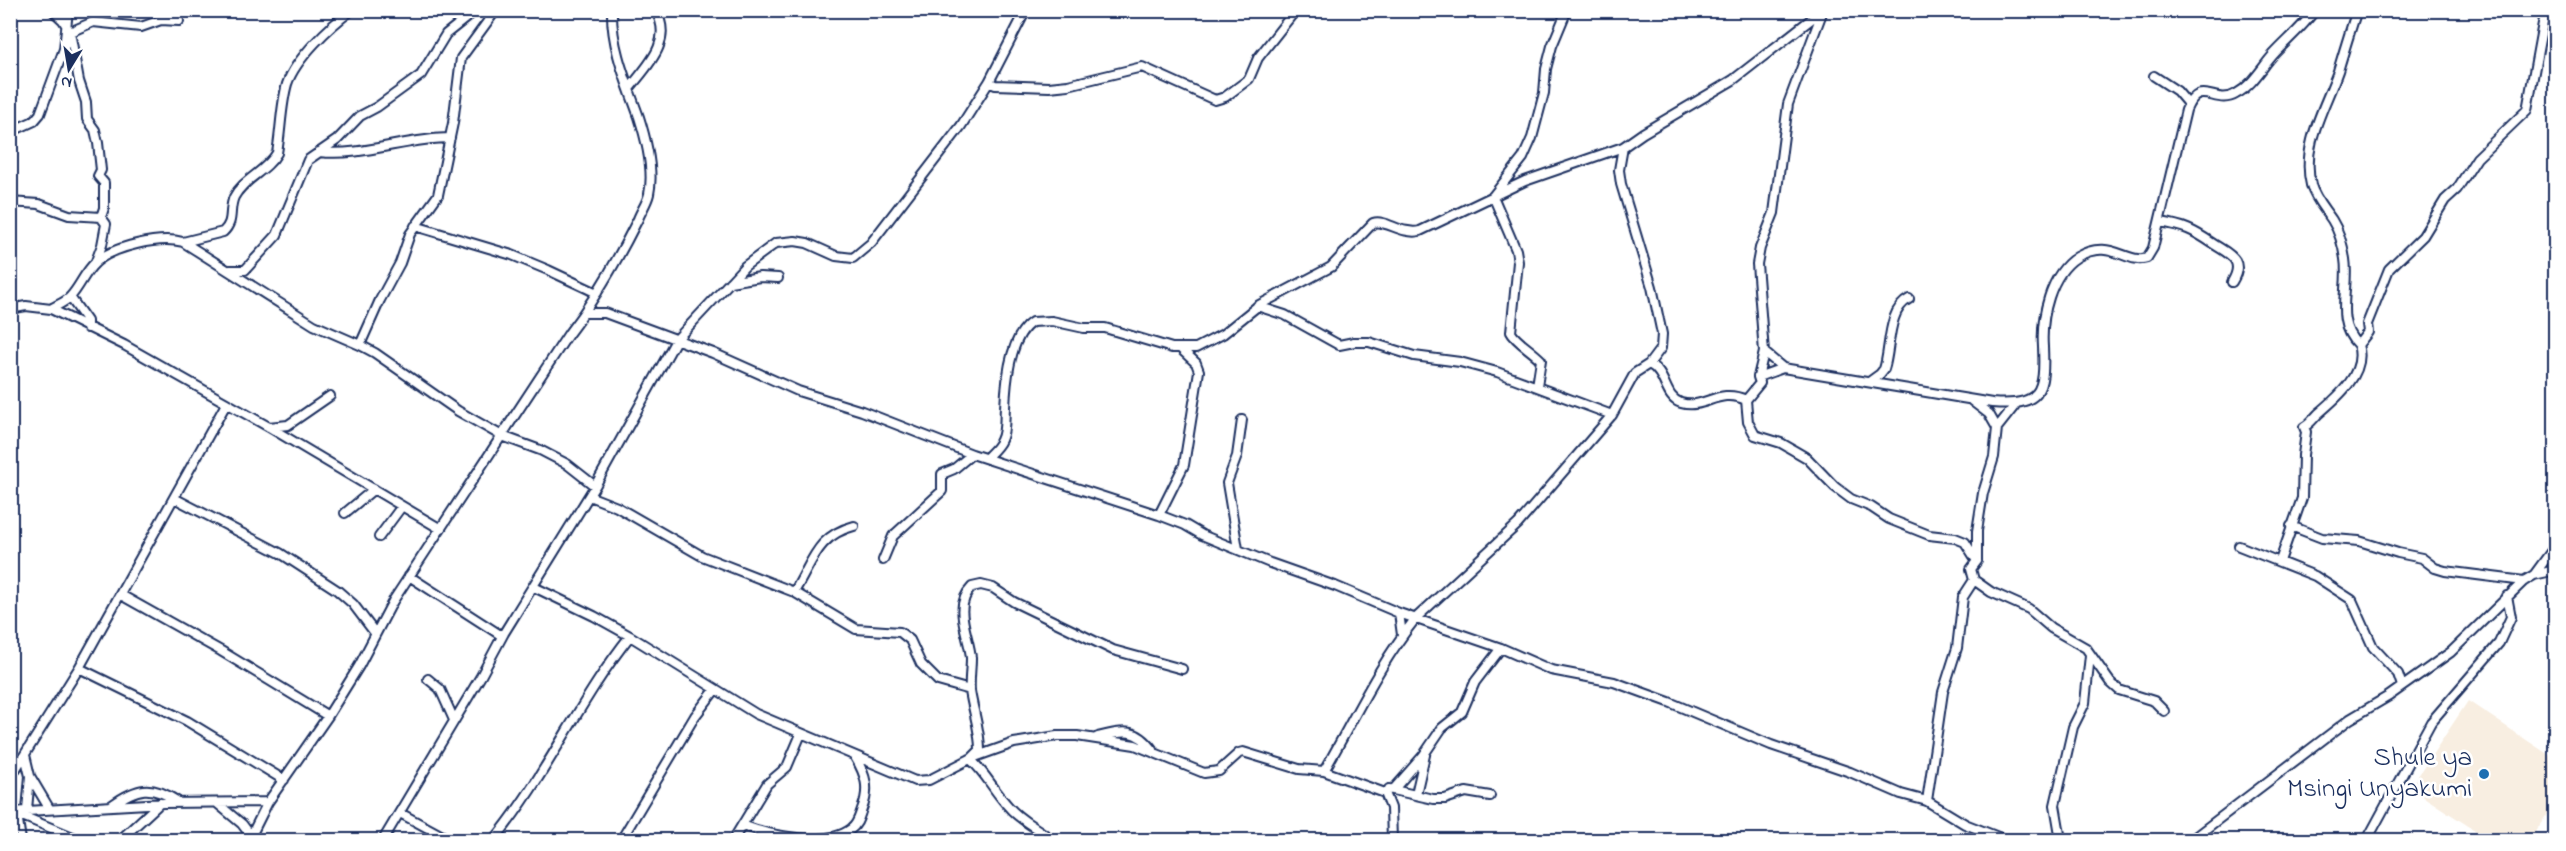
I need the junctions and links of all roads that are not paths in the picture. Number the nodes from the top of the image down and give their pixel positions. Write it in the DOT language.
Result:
graph roads {
  1 [pos="52,10"];
  2 [pos="68,10"];
  3 [pos="352,10"];
  4 [pos="476,10"];
  5 [pos="496,10"];
  6 [pos="612,10"];
  7 [pos="655,10"];
  8 [pos="1026,10"];
  9 [pos="1567,10"];
  10 [pos="2315,10"];
  11 [pos="2357,10"];
  12 [pos="2548,10"];
  13 [pos="1822,11"];
  14 [pos="1291,16"];
  15 [pos="179,21"];
  16 [pos="69,29"];
  17 [pos="2154,76"];
  18 [pos="989,82"];
  19 [pos="629,89"];
  20 [pos="2188,104"];
  21 [pos="10,132"];
  22 [pos="450,138"];
  23 [pos="1623,147"];
  24 [pos="319,152"];
  25 [pos="1493,196"];
  26 [pos="10,202"];
  27 [pos="101,217"];
  28 [pos="2160,222"];
  29 [pos="415,226"];
  30 [pos="183,242"];
  31 [pos="96,262"];
  32 [pos="229,270"];
  33 [pos="778,278"];
  34 [pos="730,282"];
  35 [pos="2232,282"];
  36 [pos="597,293"];
  37 [pos="70,297"];
  38 [pos="1909,299"];
  39 [pos="1257,306"];
  40 [pos="10,309"];
  41 [pos="51,309"];
  42 [pos="584,313"];
  43 [pos="87,328"];
  44 [pos="676,340"];
  45 [pos="360,345"];
  46 [pos="2358,345"];
  47 [pos="1181,349"];
  48 [pos="1764,352"];
  49 [pos="1649,364"];
  50 [pos="1783,368"];
  51 [pos="1758,377"];
  52 [pos="1869,382"];
  53 [pos="1537,386"];
  54 [pos="330,396"];
  55 [pos="1968,399"];
  56 [pos="1746,400"];
  57 [pos="226,404"];
  58 [pos="2016,404"];
  59 [pos="1612,415"];
  60 [pos="1242,420"];
  61 [pos="269,427"];
  62 [pos="1996,428"];
  63 [pos="502,436"];
  64 [pos="972,454"];
  65 [pos="986,458"];
  66 [pos="595,486"];
  67 [pos="374,489"];
  68 [pos="589,496"];
  69 [pos="174,498"];
  70 [pos="402,506"];
  71 [pos="345,513"];
  72 [pos="1159,514"];
  73 [pos="855,526"];
  74 [pos="2291,526"];
  75 [pos="439,528"];
  76 [pos="379,537"];
  77 [pos="2556,545"];
  78 [pos="2239,546"];
  79 [pos="1238,549"];
  80 [pos="883,560"];
  81 [pos="1977,561"];
  82 [pos="2280,561"];
  83 [pos="2556,570"];
  84 [pos="2534,575"];
  85 [pos="409,576"];
  86 [pos="1974,580"];
  87 [pos="2524,581"];
  88 [pos="534,587"];
  89 [pos="794,592"];
  90 [pos="121,595"];
  91 [pos="2507,596"];
  92 [pos="1399,613"];
  93 [pos="1416,618"];
  94 [pos="375,633"];
  95 [pos="1402,635"];
  96 [pos="502,636"];
  97 [pos="630,636"];
  98 [pos="1501,648"];
  99 [pos="2090,655"];
  100 [pos="79,668"];
  101 [pos="1182,669"];
  102 [pos="428,679"];
  103 [pos="2402,686"];
  104 [pos="715,690"];
  105 [pos="970,690"];
  106 [pos="2164,711"];
  107 [pos="328,716"];
  108 [pos="454,720"];
  109 [pos="801,734"];
  110 [pos="1426,751"];
  111 [pos="25,755"];
  112 [pos="855,757"];
  113 [pos="971,758"];
  114 [pos="1324,771"];
  115 [pos="30,776"];
  116 [pos="10,778"];
  117 [pos="285,780"];
  118 [pos="1373,787"];
  119 [pos="1393,790"];
  120 [pos="1416,794"];
  121 [pos="1490,796"];
  122 [pos="1927,801"];
  123 [pos="178,802"];
  124 [pos="268,802"];
  125 [pos="160,803"];
  126 [pos="218,803"];
  127 [pos="112,805"];
  128 [pos="49,808"];
  129 [pos="27,810"];
  130 [pos="13,813"];
  131 [pos="400,813"];
  132 [pos="742,825"];
  133 [pos="250,838"];
  134 [pos="816,838"];
  135 [pos="21,840"];
  136 [pos="80,840"];
  137 [pos="120,840"];
  138 [pos="383,840"];
  139 [pos="450,840"];
  140 [pos="494,840"];
  141 [pos="621,840"];
  142 [pos="733,840"];
  143 [pos="832,840"];
  144 [pos="1052,840"];
  145 [pos="1392,840"];
  146 [pos="2006,840"];
  147 [pos="2061,840"];
  148 [pos="2191,840"];
  149 [pos="2367,840"];
  1 -- 16 [label="street"];
  2 -- 16 [label="street"];
  3 -- 30 [label="street"];
  4 -- 24 [label="street"];
  5 -- 22 [label="street"];
  6 -- 19 [label="street"];
  7 -- 19 [label="street"];
  8 -- 18 [label="street"];
  9 -- 25 [label="street"];
  10 -- 20 [label="street"];
  11 -- 46 [label="street"];
  12 -- 46 [label="street"];
  13 -- 23 [label="street"];
  13 -- 48 [label="street"];
  14 -- 18 [label="street"];
  15 -- 16 [label="street"];
  16 -- 21 [label="street"];
  16 -- 27 [label="street"];
  17 -- 20 [label="street"];
  18 -- 34 [label="street"];
  19 -- 36 [label="street"];
  20 -- 28 [label="street"];
  22 -- 24 [label="street"];
  22 -- 29 [label="street"];
  23 -- 25 [label="street"];
  23 -- 49 [label="street"];
  24 -- 32 [label="street"];
  25 -- 39 [label="street"];
  25 -- 53 [label="street"];
  26 -- 27 [label="street"];
  27 -- 31 [label="street"];
  28 -- 35 [label="street"];
  28 -- 58 [label="street"];
  29 -- 36 [label="street"];
  29 -- 45 [label="street"];
  30 -- 31 [label="street"];
  30 -- 32 [label="street"];
  31 -- 37 [label="street"];
  32 -- 45 [label="street"];
  33 -- 34 [label="street"];
  34 -- 44 [label="street"];
  36 -- 42 [label="street"];
  37 -- 41 [label="street"];
  37 -- 43 [label="street"];
  38 -- 52 [label="street"];
  39 -- 47 [label="street"];
  39 -- 53 [label="street"];
  40 -- 41 [label="street"];
  41 -- 43 [label="street"];
  42 -- 44 [label="street"];
  42 -- 63 [label="street"];
  43 -- 57 [label="street"];
  44 -- 64 [label="street"];
  44 -- 66 [label="street"];
  45 -- 63 [label="street"];
  46 -- 74 [label="street"];
  47 -- 65 [label="street"];
  47 -- 72 [label="street"];
  48 -- 50 [label="street"];
  48 -- 51 [label="street"];
  49 -- 56 [label="street"];
  49 -- 59 [label="street"];
  50 -- 51 [label="street"];
  50 -- 52 [label="street"];
  51 -- 56 [label="street"];
  52 -- 55 [label="street"];
  53 -- 59 [label="street"];
  54 -- 61 [label="street"];
  55 -- 58 [label="street"];
  55 -- 62 [label="street"];
  56 -- 81 [label="street"];
  57 -- 61 [label="street"];
  57 -- 69 [label="street"];
  58 -- 62 [label="street"];
  59 -- 93 [label="street"];
  60 -- 79 [label="street"];
  61 -- 67 [label="street"];
  62 -- 81 [label="street"];
  63 -- 66 [label="street"];
  63 -- 75 [label="street"];
  64 -- 65 [label="street"];
  64 -- 80 [label="street"];
  65 -- 72 [label="street"];
  66 -- 68 [label="street"];
  67 -- 70 [label="street"];
  67 -- 71 [label="street"];
  68 -- 88 [label="street"];
  68 -- 89 [label="street"];
  69 -- 90 [label="street"];
  69 -- 94 [label="street"];
  70 -- 75 [label="street"];
  70 -- 76 [label="street"];
  72 -- 79 [label="street"];
  73 -- 89 [label="street"];
  74 -- 82 [label="street"];
  74 -- 87 [label="street"];
  75 -- 85 [label="street"];
  77 -- 84 [label="street"];
  78 -- 82 [label="street"];
  79 -- 92 [label="street"];
  81 -- 86 [label="street"];
  82 -- 103 [label="street"];
  83 -- 84 [label="street"];
  84 -- 87 [label="street"];
  85 -- 94 [label="street"];
  85 -- 96 [label="street"];
  86 -- 99 [label="street"];
  86 -- 122 [label="street"];
  87 -- 91 [label="street"];
  88 -- 96 [label="street"];
  88 -- 97 [label="street"];
  89 -- 105 [label="street"];
  90 -- 100 [label="street"];
  90 -- 107 [label="street"];
  91 -- 103 [label="street"];
  91 -- 149 [label="street"];
  92 -- 93 [label="street"];
  92 -- 95 [label="street"];
  93 -- 95 [label="street"];
  93 -- 98 [label="street"];
  94 -- 107 [label="street"];
  95 -- 114 [label="street"];
  96 -- 108 [label="street"];
  97 -- 104 [label="street"];
  97 -- 140 [label="street"];
  98 -- 110 [label="street"];
  98 -- 122 [label="street"];
  99 -- 106 [label="street"];
  99 -- 147 [label="street"];
  100 -- 111 [label="street"];
  100 -- 117 [label="street"];
  101 -- 105 [label="street"];
  102 -- 108 [label="street"];
  103 -- 148 [label="street"];
  104 -- 109 [label="street"];
  104 -- 141 [label="street"];
  105 -- 113 [label="street"];
  107 -- 117 [label="street"];
  108 -- 131 [label="street"];
  109 -- 112 [label="street"];
  109 -- 132 [label="street"];
  110 -- 119 [label="street"];
  110 -- 120 [label="street"];
  111 -- 115 [label="street"];
  111 -- 116 [label="street"];
  112 -- 113 [label="street"];
  112 -- 134 [label="street"];
  113 -- 114 [label="street"];
  113 -- 144 [label="street"];
  114 -- 118 [label="street"];
  115 -- 128 [label="street"];
  115 -- 129 [label="street"];
  117 -- 124 [label="street"];
  118 -- 119 [label="street"];
  118 -- 145 [label="street"];
  119 -- 120 [label="street"];
  120 -- 121 [label="street"];
  122 -- 146 [label="street"];
  123 -- 125 [label="street"];
  123 -- 126 [label="street"];
  123 -- 127 [label="street"];
  124 -- 126 [label="street"];
  124 -- 133 [label="street"];
  125 -- 127 [label="street"];
  125 -- 137 [label="street"];
  126 -- 133 [label="street"];
  127 -- 128 [label="street"];
  128 -- 129 [label="street"];
  129 -- 130 [label="street"];
  130 -- 135 [label="street"];
  130 -- 136 [label="street"];
  131 -- 138 [label="street"];
  131 -- 139 [label="street"];
  132 -- 134 [label="street"];
  132 -- 142 [label="street"];
  134 -- 143 [label="street"];
}
